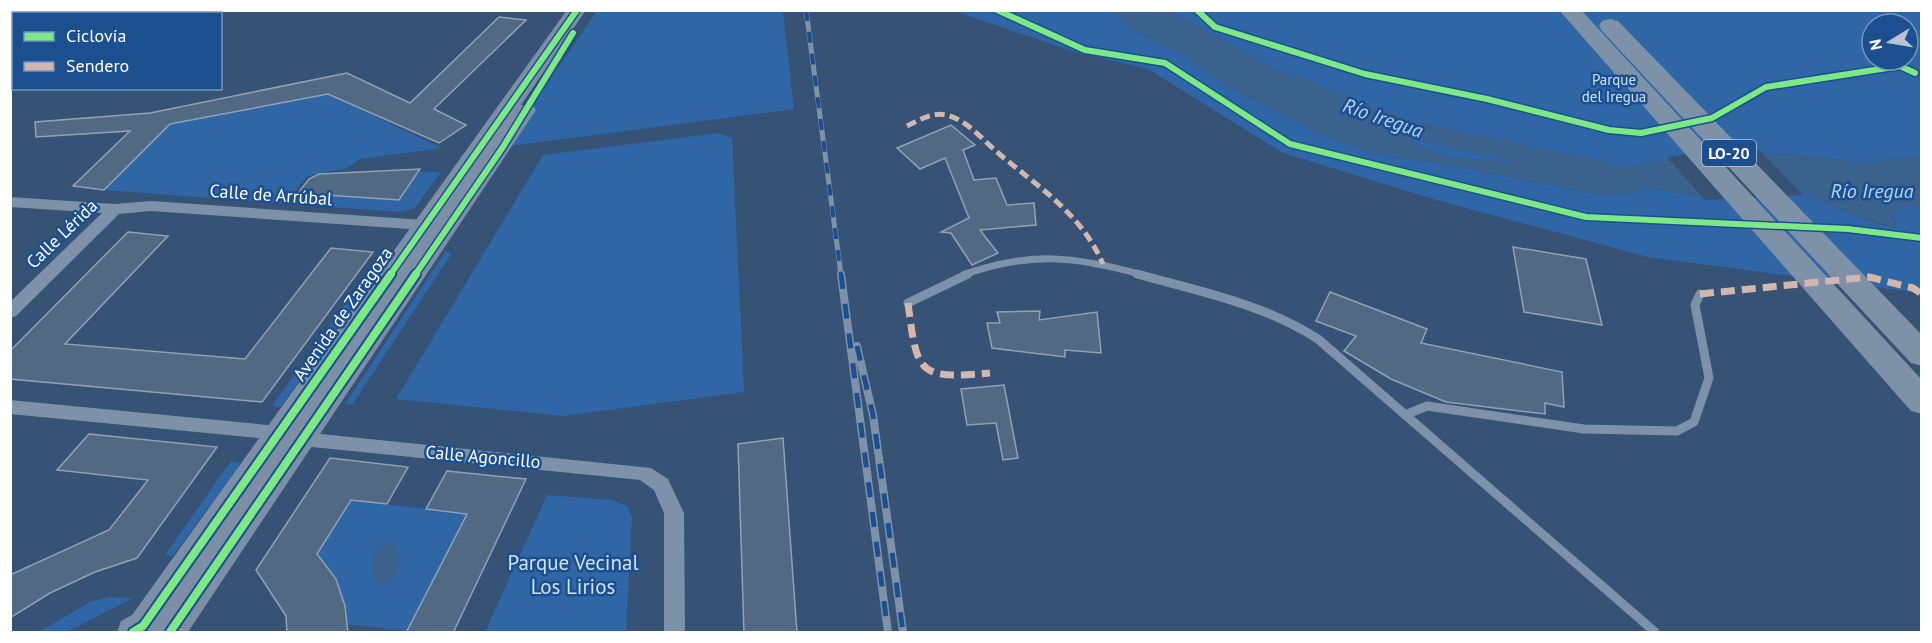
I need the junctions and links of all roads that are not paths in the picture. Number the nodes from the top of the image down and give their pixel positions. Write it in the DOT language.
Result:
graph roads {
  1 [pos="577,10"];
  2 [pos="586,10"];
  3 [pos="1569,10"];
  4 [pos="1595,10"];
  5 [pos="10,202"];
  6 [pos="115,209"];
  7 [pos="424,225"];
  8 [pos="1700,294"];
  9 [pos="908,303"];
  10 [pos="10,312"];
  11 [pos="1922,355"];
  12 [pos="1922,402"];
  13 [pos="10,407"];
  14 [pos="1405,415"];
  15 [pos="290,436"];
  16 [pos="133,633"];
  17 [pos="170,633"];
  18 [pos="675,633"];
  19 [pos="1655,633"];
  1 -- 7 [label="main road, Avenida de Zaragoza"];
  2 -- 15 [label="main road, Avenida de Zaragoza"];
  3 -- 12 [label="highway, LO-20"];
  4 -- 11 [label="highway, LO-20"];
  5 -- 6 [label="street, Calle de Arrúbal"];
  6 -- 7 [label="street, Calle de Arrúbal"];
  6 -- 10 [label="street, Calle Lérida"];
  7 -- 15 [label="main road, Avenida de Zaragoza"];
  8 -- 14 [label="lane"];
  9 -- 14 [label="lane"];
  13 -- 15 [label="street, Calle Agoncillo"];
  14 -- 19 [label="lane"];
  15 -- 16 [label="main road, Avenida de Zaragoza"];
  15 -- 17 [label="main road, Avenida de Zaragoza"];
  15 -- 18 [label="street, Calle Agoncillo"];
}
